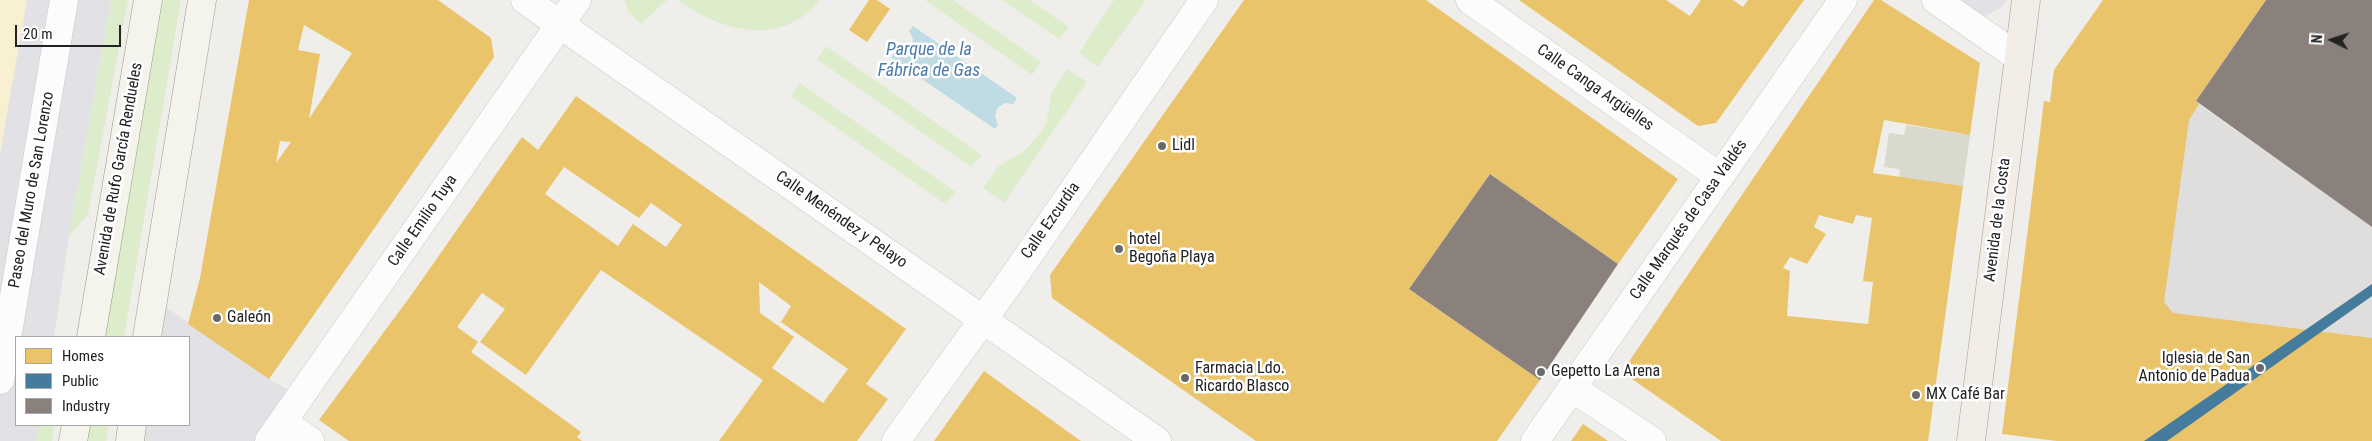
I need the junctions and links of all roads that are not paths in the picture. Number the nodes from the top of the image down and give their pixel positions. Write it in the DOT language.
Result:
graph roads {
  1 [pos="64,0"];
  2 [pos="148,0"];
  3 [pos="202,0"];
  4 [pos="525,0"];
  5 [pos="577,0"];
  6 [pos="1204,0"];
  7 [pos="1470,0"];
  8 [pos="1843,0"];
  9 [pos="1936,0"];
  10 [pos="2026,0"];
  11 [pos="560,24"];
  12 [pos="2018,57"];
  13 [pos="1720,177"];
  14 [pos="984,319"];
  15 [pos="91,336"];
  16 [pos="147,336"];
  17 [pos="0,380"];
  18 [pos="1572,388"];
  19 [pos="76,426"];
  20 [pos="132,426"];
  21 [pos="276,431"];
  22 [pos="73,441"];
  23 [pos="130,441"];
  24 [pos="310,441"];
  25 [pos="896,441"];
  26 [pos="1157,441"];
  27 [pos="1535,441"];
  28 [pos="1652,441"];
  29 [pos="1971,441"];
  1 -- 17 [label="street, Paseo del Muro de San Lorenzo"];
  2 -- 15 [label="main road, Avenida de Rufo García Rendueles"];
  3 -- 16 [label="main road"];
  4 -- 11 [label="street, Calle Menéndez y Pelayo"];
  5 -- 11 [label="street, Calle Emilio Tuya"];
  6 -- 14 [label="street, Calle Ezcurdia"];
  7 -- 13 [label="street, Calle Canga Argüelles"];
  8 -- 13 [label="street, Calle Marqués de Casa Valdés"];
  9 -- 12 [label="street"];
  10 -- 12 [label="main road, Avenida de la Costa"];
  11 -- 14 [label="street, Calle Menéndez y Pelayo"];
  11 -- 21 [label="street, Calle Emilio Tuya"];
  12 -- 29 [label="main road, Avenida de la Costa"];
  13 -- 18 [label="street, Calle Marqués de Casa Valdés"];
  14 -- 25 [label="street, Calle Ezcurdia"];
  14 -- 26 [label="street, Calle Menéndez y Pelayo"];
  18 -- 27 [label="street, Calle Marqués de Casa Valdés"];
  18 -- 28 [label="street"];
  19 -- 22 [label="main road"];
  20 -- 23 [label="main road"];
  21 -- 24 [label="street"];
}
